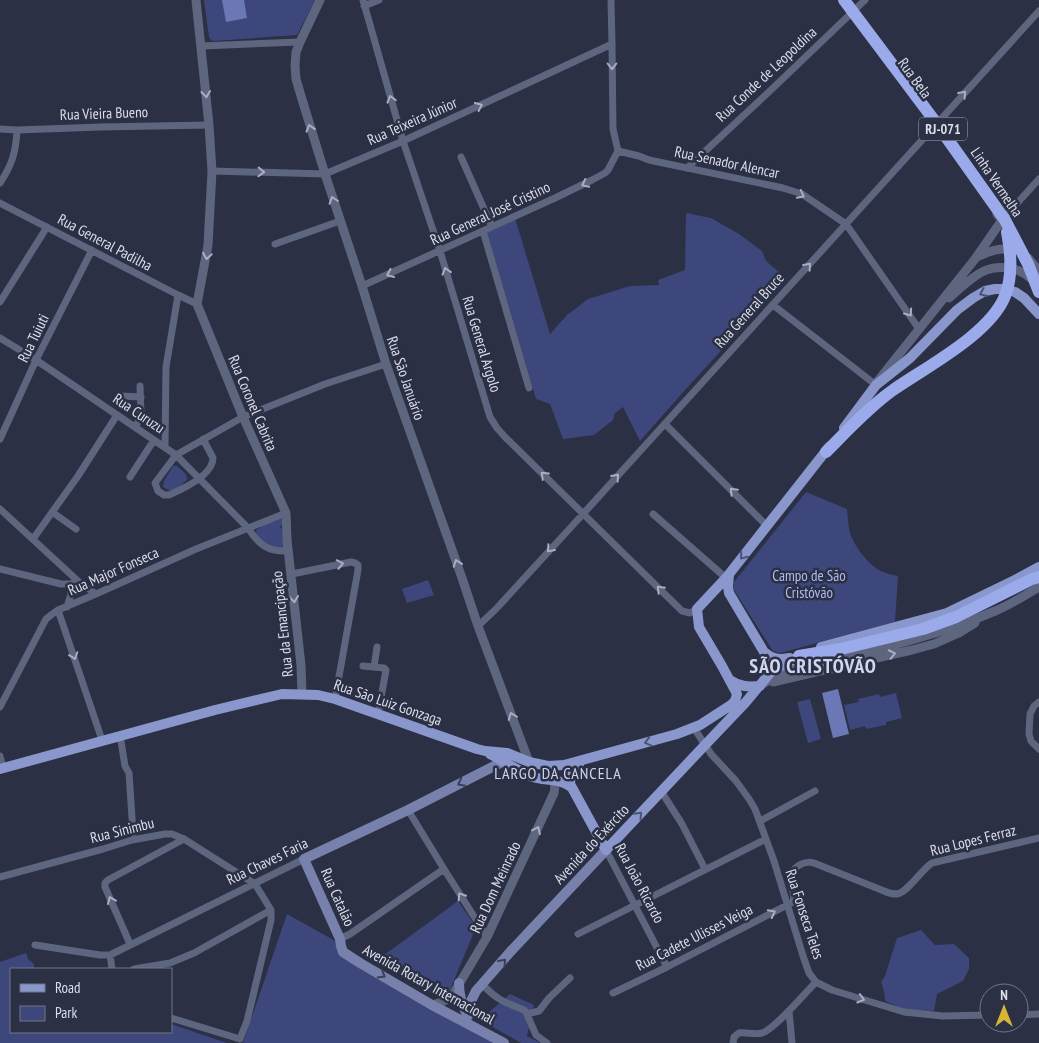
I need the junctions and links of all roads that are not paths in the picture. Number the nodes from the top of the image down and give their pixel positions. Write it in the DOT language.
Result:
graph roads {
  1 [pos="196,0"];
  2 [pos="320,0"];
  3 [pos="379,0"];
  4 [pos="611,0"];
  5 [pos="842,0"];
  6 [pos="848,0"];
  7 [pos="865,0"];
  8 [pos="363,3"];
  9 [pos="1039,11"];
  10 [pos="851,13"];
  11 [pos="300,42"];
  12 [pos="612,44"];
  13 [pos="201,46"];
  14 [pos="209,125"];
  15 [pos="933,128"];
  16 [pos="0,129"];
  17 [pos="18,130"];
  18 [pos="402,141"];
  19 [pos="618,151"];
  20 [pos="461,157"];
  21 [pos="687,168"];
  22 [pos="212,171"];
  23 [pos="325,174"];
  24 [pos="1039,180"];
  25 [pos="0,183"];
  26 [pos="0,203"];
  27 [pos="1003,220"];
  28 [pos="340,221"];
  29 [pos="846,224"];
  30 [pos="47,227"];
  31 [pos="492,227"];
  32 [pos="482,231"];
  33 [pos="275,244"];
  34 [pos="92,250"];
  35 [pos="440,251"];
  36 [pos="975,259"];
  37 [pos="1037,280"];
  38 [pos="362,286"];
  39 [pos="178,295"];
  40 [pos="0,302"];
  41 [pos="197,304"];
  42 [pos="773,305"];
  43 [pos="935,309"];
  44 [pos="1039,314"];
  45 [pos="919,329"];
  46 [pos="0,338"];
  47 [pos="36,360"];
  48 [pos="386,364"];
  49 [pos="876,384"];
  50 [pos="140,386"];
  51 [pos="529,388"];
  52 [pos="121,396"];
  53 [pos="141,397"];
  54 [pos="117,415"];
  55 [pos="243,417"];
  56 [pos="665,424"];
  57 [pos="135,427"];
  58 [pos="0,439"];
  59 [pos="203,439"];
  60 [pos="154,440"];
  61 [pos="165,448"];
  62 [pos="826,452"];
  63 [pos="176,455"];
  64 [pos="130,477"];
  65 [pos="199,479"];
  66 [pos="0,509"];
  67 [pos="52,512"];
  68 [pos="286,513"];
  69 [pos="583,514"];
  70 [pos="654,514"];
  71 [pos="767,526"];
  72 [pos="248,528"];
  73 [pos="76,529"];
  74 [pos="33,538"];
  75 [pos="288,551"];
  76 [pos="1039,567"];
  77 [pos="0,569"];
  78 [pos="292,574"];
  79 [pos="728,576"];
  80 [pos="1039,577"];
  81 [pos="79,582"];
  82 [pos="70,584"];
  83 [pos="1039,587"];
  84 [pos="96,594"];
  85 [pos="67,607"];
  86 [pos="697,608"];
  87 [pos="58,610"];
  88 [pos="478,626"];
  89 [pos="378,647"];
  90 [pos="799,656"];
  91 [pos="364,666"];
  92 [pos="374,667"];
  93 [pos="730,680"];
  94 [pos="760,686"];
  95 [pos="302,694"];
  96 [pos="335,699"];
  97 [pos="1039,702"];
  98 [pos="0,707"];
  99 [pos="1036,710"];
  100 [pos="378,714"];
  101 [pos="694,728"];
  102 [pos="120,735"];
  103 [pos="102,740"];
  104 [pos="705,744"];
  105 [pos="1039,749"];
  106 [pos="485,751"];
  107 [pos="0,756"];
  108 [pos="504,761"];
  109 [pos="581,761"];
  110 [pos="529,762"];
  111 [pos="548,766"];
  112 [pos="2,768"];
  113 [pos="555,781"];
  114 [pos="571,786"];
  115 [pos="815,791"];
  116 [pos="661,792"];
  117 [pos="408,810"];
  118 [pos="760,821"];
  119 [pos="133,833"];
  120 [pos="184,838"];
  121 [pos="1039,838"];
  122 [pos="766,839"];
  123 [pos="606,850"];
  124 [pos="304,859"];
  125 [pos="444,869"];
  126 [pos="705,869"];
  127 [pos="0,877"];
  128 [pos="255,884"];
  129 [pos="634,905"];
  130 [pos="787,905"];
  131 [pos="270,910"];
  132 [pos="578,934"];
  133 [pos="487,937"];
  134 [pos="130,944"];
  135 [pos="341,944"];
  136 [pos="35,945"];
  137 [pos="110,955"];
  138 [pos="667,967"];
  139 [pos="112,968"];
  140 [pos="140,968"];
  141 [pos="570,978"];
  142 [pos="816,982"];
  143 [pos="460,983"];
  144 [pos="482,984"];
  145 [pos="613,993"];
  146 [pos="432,1005"];
  147 [pos="789,1010"];
  148 [pos="527,1014"];
  149 [pos="979,1015"];
  150 [pos="468,1016"];
  151 [pos="172,1018"];
  152 [pos="480,1029"];
  153 [pos="504,1043"];
  154 [pos="547,1043"];
  155 [pos="734,1043"];
  156 [pos="792,1043"];
  1 -- 13 [label="street"];
  2 -- 11 [label="street, Rua São Januário"];
  3 -- 8 [label="street"];
  4 -- 12 [label="street"];
  5 -- 10 [label="street, Rua Bela"];
  5 -- 27 [label="highway, Linha Vermelha / RJ-071"];
  6 -- 37 [label="highway, Linha Vermelha / RJ-071"];
  7 -- 10 [label="street, Rua Conde de Leopoldina"];
  18 -- 8 [label="street, Rua General Argolo, one-way"];
  15 -- 9 [label="street, Rua General Bruce, one-way"];
  10 -- 15 [label="street, Rua Bela"];
  10 -- 21 [label="street, Rua Conde de Leopoldina"];
  11 -- 13 [label="street"];
  23 -- 11 [label="street, Rua São Januário, one-way"];
  18 -- 12 [label="street, Rua Teixeira Júnior, one-way"];
  12 -- 19 [label="street, one-way"];
  13 -- 14 [label="street, one-way"];
  14 -- 17 [label="street, Rua Vieira Bueno"];
  14 -- 22 [label="street"];
  15 -- 27 [label="street, Rua Bela"];
  15 -- 29 [label="street, Rua General Bruce"];
  16 -- 17 [label="street, Rua Vieira Bueno"];
  17 -- 25 [label="street"];
  18 -- 23 [label="street, Rua Teixeira Júnior"];
  18 -- 35 [label="street, Rua General Argolo"];
  19 -- 21 [label="street, Rua Senador Alencar"];
  19 -- 31 [label="street, Rua General José Cristino, one-way"];
  20 -- 31 [label="street"];
  21 -- 29 [label="street, Rua Senador Alencar, one-way"];
  22 -- 23 [label="street, Rua Teixeira Júnior, one-way"];
  22 -- 41 [label="street, one-way"];
  28 -- 23 [label="street, Rua São Januário, one-way"];
  24 -- 27 [label="street"];
  26 -- 30 [label="street, Rua General Padilha"];
  27 -- 36 [label="street"];
  27 -- 37 [label="highway, Linha Vermelha / RJ-071"];
  27 -- 62 [label="highway"];
  28 -- 33 [label="street"];
  28 -- 38 [label="street, Rua São Januário"];
  42 -- 29 [label="street, Rua General Bruce, one-way"];
  29 -- 45 [label="street, Rua Senador Alencar, one-way"];
  30 -- 34 [label="street, Rua General Padilha"];
  30 -- 40 [label="street"];
  31 -- 32 [label="street, Rua General José Cristino"];
  32 -- 35 [label="street, Rua General José Cristino"];
  32 -- 51 [label="street"];
  34 -- 39 [label="street, Rua General Padilha"];
  34 -- 47 [label="street, Rua Tuiuti"];
  35 -- 38 [label="street, Rua General José Cristino, one-way"];
  69 -- 35 [label="street, Rua General Argolo, one-way"];
  36 -- 37 [label="street"];
  36 -- 43 [label="street"];
  37 -- 43 [label="street"];
  38 -- 48 [label="street, Rua São Januário"];
  39 -- 41 [label="street, Rua General Padilha"];
  39 -- 61 [label="street"];
  41 -- 55 [label="street, Rua Coronel Cabrita"];
  42 -- 49 [label="street"];
  42 -- 56 [label="street, Rua General Bruce"];
  43 -- 45 [label="street"];
  44 -- 49 [label="main road, one-way"];
  45 -- 49 [label="street"];
  46 -- 47 [label="street, Rua Curuzu"];
  47 -- 54 [label="street, Rua Curuzu"];
  47 -- 58 [label="street, Rua Tuiuti"];
  48 -- 55 [label="street"];
  88 -- 48 [label="street, Rua São Januário, one-way"];
  49 -- 62 [label="main road"];
  50 -- 53 [label="street"];
  52 -- 53 [label="street"];
  53 -- 57 [label="street"];
  54 -- 57 [label="street, Rua Curuzu"];
  54 -- 67 [label="street"];
  55 -- 59 [label="street"];
  55 -- 68 [label="street, Rua Coronel Cabrita"];
  69 -- 56 [label="street, Rua General Bruce, one-way"];
  71 -- 56 [label="street, one-way"];
  57 -- 60 [label="street, Rua Curuzu"];
  59 -- 63 [label="street"];
  59 -- 65 [label="street"];
  60 -- 61 [label="street, Rua Curuzu"];
  60 -- 64 [label="street"];
  61 -- 63 [label="street, Rua Curuzu"];
  62 -- 71 [label="main road"];
  63 -- 65 [label="street, Rua Curuzu"];
  63 -- 65 [label="street"];
  65 -- 72 [label="street, Rua Curuzu"];
  66 -- 74 [label="street"];
  67 -- 73 [label="street"];
  67 -- 74 [label="street"];
  68 -- 72 [label="street, Rua Major Fonseca"];
  68 -- 75 [label="street, Rua da Emancipação"];
  86 -- 69 [label="street, Rua General Argolo, one-way"];
  69 -- 88 [label="street, Rua General Bruce, one-way"];
  70 -- 79 [label="street"];
  71 -- 79 [label="main road, one-way"];
  72 -- 75 [label="street, Rua Curuzu"];
  72 -- 84 [label="street, Rua Major Fonseca"];
  74 -- 81 [label="street"];
  75 -- 78 [label="street, Rua da Emancipação"];
  76 -- 90 [label="main road"];
  77 -- 82 [label="street"];
  78 -- 95 [label="street, Rua da Emancipação, one-way"];
  78 -- 96 [label="street, one-way"];
  79 -- 86 [label="main road"];
  79 -- 90 [label="main road"];
  80 -- 90 [label="highway"];
  81 -- 82 [label="street"];
  81 -- 84 [label="street"];
  82 -- 85 [label="street"];
  94 -- 83 [label="street, one-way"];
  84 -- 85 [label="street, Rua Major Fonseca"];
  85 -- 87 [label="street, Rua Major Fonseca"];
  86 -- 93 [label="main road"];
  87 -- 98 [label="street, Rua Major Fonseca"];
  87 -- 103 [label="street, one-way"];
  110 -- 88 [label="street, Rua São Januário, one-way"];
  89 -- 92 [label="street"];
  90 -- 94 [label="main road"];
  91 -- 92 [label="street"];
  92 -- 100 [label="street"];
  93 -- 94 [label="main road"];
  93 -- 101 [label="main road, Rua São Luiz Gonzaga"];
  94 -- 104 [label="main road, Avenida do Exército"];
  95 -- 96 [label="main road, Rua São Luiz Gonzaga"];
  95 -- 102 [label="main road, Rua São Luiz Gonzaga"];
  96 -- 100 [label="main road, Rua São Luiz Gonzaga"];
  97 -- 99 [label="street"];
  99 -- 105 [label="street"];
  100 -- 106 [label="main road, Rua São Luiz Gonzaga"];
  101 -- 104 [label="street, Rua Fonseca Teles"];
  101 -- 109 [label="main road, Rua São Luiz Gonzaga, one-way"];
  102 -- 103 [label="main road, Rua São Luiz Gonzaga"];
  102 -- 119 [label="street"];
  103 -- 112 [label="main road, Rua São Luiz Gonzaga"];
  104 -- 116 [label="main road, Avenida do Exército"];
  104 -- 118 [label="street, Rua Fonseca Teles"];
  106 -- 108 [label="main road"];
  106 -- 110 [label="main road, Rua São Luiz Gonzaga"];
  107 -- 112 [label="street"];
  108 -- 110 [label="main road"];
  108 -- 113 [label="main road"];
  108 -- 117 [label="main road, Rua Chaves Faria, one-way"];
  109 -- 111 [label="main road, Rua São Luiz Gonzaga"];
  109 -- 114 [label="main road"];
  110 -- 111 [label="main road, Rua São Luiz Gonzaga"];
  111 -- 113 [label="street"];
  113 -- 114 [label="main road"];
  133 -- 113 [label="street, Rua Dom Meinrado, one-way"];
  114 -- 123 [label="main road, Rua João Ricardo"];
  115 -- 118 [label="street"];
  123 -- 116 [label="main road, Avenida do Exército, one-way"];
  116 -- 126 [label="street"];
  117 -- 124 [label="main road, Rua Chaves Faria"];
  117 -- 125 [label="street"];
  118 -- 122 [label="street, Rua Fonseca Teles"];
  120 -- 127 [label="street, Rua Sinimbu"];
  120 -- 128 [label="street, Rua Sinimbu"];
  134 -- 120 [label="street, one-way"];
  121 -- 130 [label="street, Rua Lopes Ferraz"];
  122 -- 126 [label="street"];
  122 -- 130 [label="street, Rua Fonseca Teles"];
  123 -- 129 [label="street, Rua João Ricardo"];
  144 -- 123 [label="main road, Avenida do Exército, one-way"];
  124 -- 128 [label="street, Rua Chaves Faria"];
  124 -- 135 [label="main road, Rua Catalão"];
  133 -- 125 [label="street, one-way"];
  125 -- 135 [label="street"];
  126 -- 129 [label="street"];
  128 -- 131 [label="street, Rua Sinimbu"];
  128 -- 134 [label="street, Rua Chaves Faria"];
  129 -- 132 [label="street"];
  129 -- 138 [label="street, Rua João Ricardo"];
  138 -- 130 [label="street, Rua Cadete Ulisses Veiga, one-way"];
  130 -- 142 [label="street, Rua Fonseca Teles"];
  131 -- 140 [label="street"];
  131 -- 151 [label="street"];
  133 -- 143 [label="street, Rua Dom Meinrado"];
  134 -- 137 [label="street, Rua Chaves Faria"];
  135 -- 146 [label="main road, Avenida Rotary Internacional, one-way"];
  136 -- 137 [label="street"];
  137 -- 139 [label="street"];
  138 -- 145 [label="street, Rua Cadete Ulisses Veiga"];
  141 -- 148 [label="street"];
  142 -- 147 [label="street"];
  142 -- 149 [label="street, Rua Fonseca Teles, one-way"];
  143 -- 146 [label="street, Rua Dom Meinrado"];
  143 -- 150 [label="main road"];
  144 -- 148 [label="street"];
  144 -- 150 [label="main road, Avenida do Exército"];
  146 -- 152 [label="main road, Avenida Rotary Internacional"];
  147 -- 155 [label="street"];
  147 -- 156 [label="street"];
  148 -- 154 [label="street"];
  150 -- 152 [label="main road"];
  152 -- 153 [label="main road, Avenida Rotary Internacional"];
}
